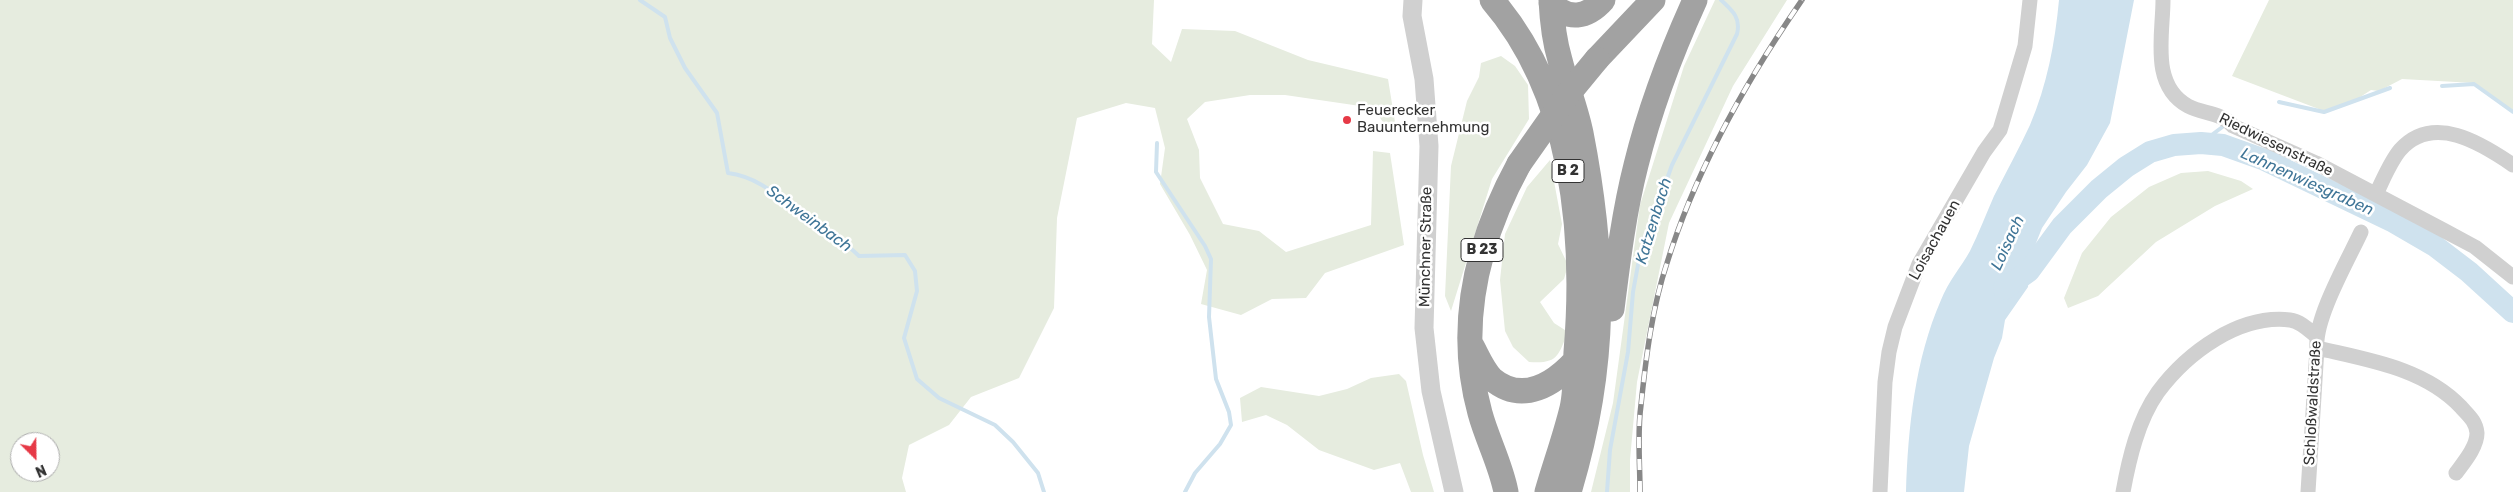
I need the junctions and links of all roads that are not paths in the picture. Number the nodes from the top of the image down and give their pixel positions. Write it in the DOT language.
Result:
graph roads {
  1 [pos="1413,0"];
  2 [pos="1492,0"];
  3 [pos="1603,0"];
  4 [pos="1653,0"];
  5 [pos="1695,0"];
  6 [pos="2030,0"];
  7 [pos="2163,0"];
  8 [pos="1551,1"];
  9 [pos="2513,165"];
  10 [pos="2376,194"];
  11 [pos="2362,232"];
  12 [pos="2513,277"];
  13 [pos="1470,342"];
  14 [pos="2317,342"];
  15 [pos="1586,362"];
  16 [pos="2456,474"];
  17 [pos="1454,492"];
  18 [pos="1506,492"];
  19 [pos="1546,492"];
  20 [pos="1568,492"];
  21 [pos="1880,492"];
  22 [pos="2123,492"];
  23 [pos="2308,492"];
  1 -- 17 [label="street, Münchner Straße"];
  2 -- 15 [label="highway, B 2"];
  3 -- 8 [label="highway"];
  4 -- 13 [label="highway, B 23, bridge"];
  5 -- 15 [label="highway"];
  6 -- 21 [label="street, Loisachauen"];
  7 -- 10 [label="street, Riedwiesenstraße"];
  8 -- 15 [label="highway, B 2"];
  9 -- 10 [label="street"];
  10 -- 12 [label="street, Riedwiesenstraße"];
  11 -- 14 [label="street, Schloßwaldstraße"];
  13 -- 15 [label="highway"];
  13 -- 18 [label="highway, B 23"];
  14 -- 16 [label="street"];
  14 -- 22 [label="street"];
  14 -- 23 [label="street, Schloßwaldstraße"];
  15 -- 19 [label="highway, B 2"];
  15 -- 20 [label="highway, B 2"];
}
